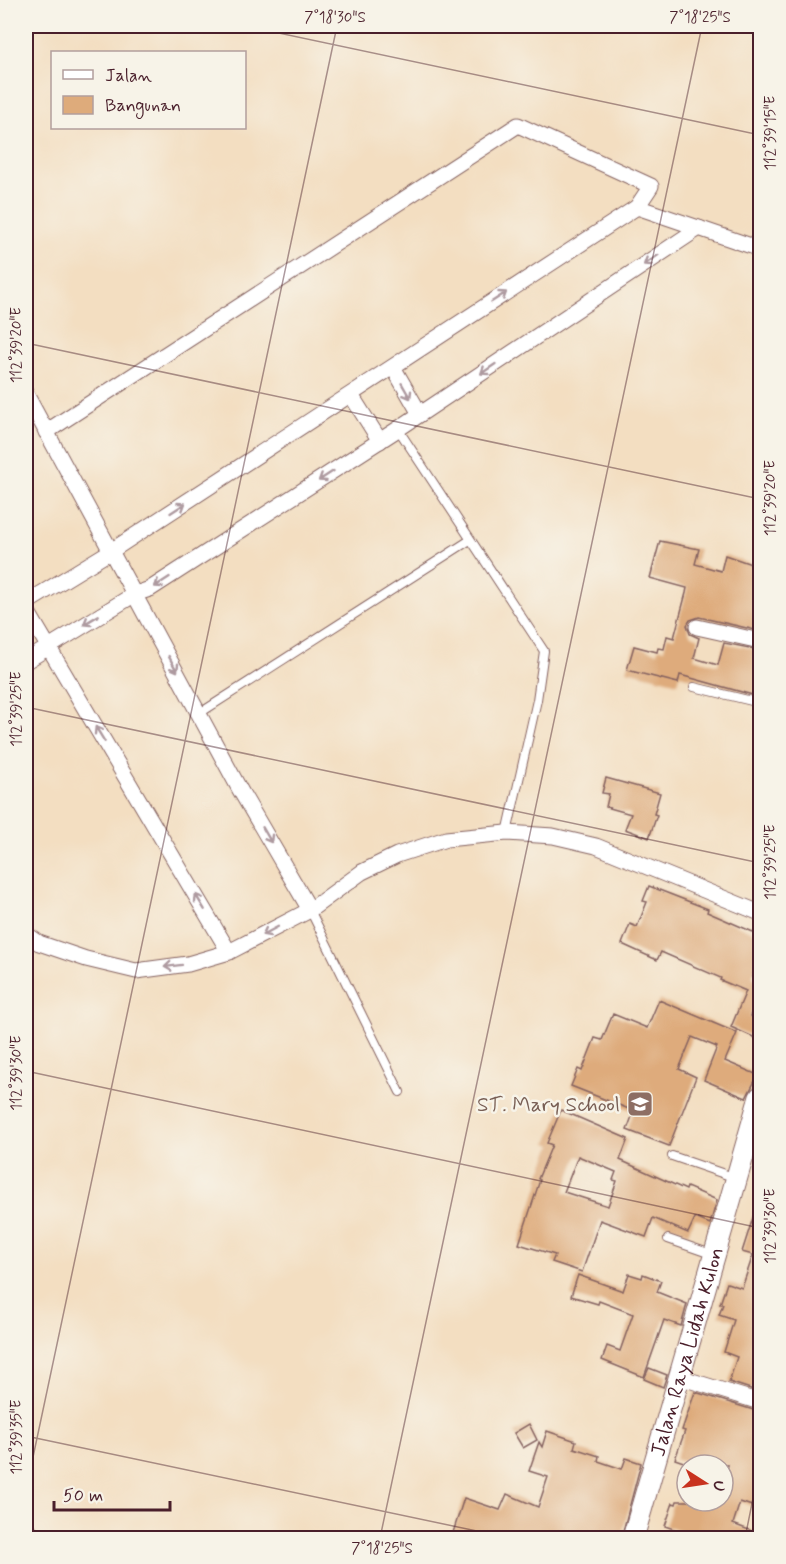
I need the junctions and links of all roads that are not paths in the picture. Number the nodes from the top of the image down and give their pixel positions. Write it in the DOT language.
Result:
graph roads {
  1 [pos="637,207"];
  2 [pos="699,228"];
  3 [pos="760,249"];
  4 [pos="393,367"];
  5 [pos="26,394"];
  6 [pos="351,394"];
  7 [pos="420,414"];
  8 [pos="398,429"];
  9 [pos="46,432"];
  10 [pos="380,441"];
  11 [pos="470,540"];
  12 [pos="111,551"];
  13 [pos="135,594"];
  14 [pos="26,603"];
  15 [pos="26,609"];
  16 [pos="697,627"];
  17 [pos="760,641"];
  18 [pos="48,646"];
  19 [pos="26,661"];
  20 [pos="694,687"];
  21 [pos="760,703"];
  22 [pos="200,713"];
  23 [pos="507,833"];
  24 [pos="310,910"];
  25 [pos="760,913"];
  26 [pos="26,934"];
  27 [pos="230,952"];
  28 [pos="400,1092"];
  29 [pos="760,1096"];
  30 [pos="672,1155"];
  31 [pos="736,1179"];
  32 [pos="668,1239"];
  33 [pos="714,1255"];
  34 [pos="679,1377"];
  35 [pos="760,1402"];
  36 [pos="633,1538"];
  1 -- 2 [label="street"];
  4 -- 1 [label="street, one-way"];
  1 -- 9 [label="street"];
  2 -- 3 [label="street"];
  2 -- 7 [label="street, one-way"];
  4 -- 6 [label="street"];
  4 -- 7 [label="street, one-way"];
  5 -- 9 [label="street"];
  6 -- 10 [label="street"];
  12 -- 6 [label="street, one-way"];
  7 -- 8 [label="street"];
  8 -- 10 [label="street"];
  8 -- 11 [label="lane"];
  9 -- 12 [label="street"];
  10 -- 13 [label="street, one-way"];
  11 -- 22 [label="lane"];
  11 -- 23 [label="lane"];
  12 -- 13 [label="street"];
  12 -- 14 [label="street"];
  13 -- 18 [label="street, one-way"];
  13 -- 22 [label="street, one-way"];
  15 -- 18 [label="street"];
  16 -- 17 [label="street"];
  18 -- 19 [label="street"];
  27 -- 18 [label="street, one-way"];
  20 -- 21 [label="lane"];
  22 -- 24 [label="street, one-way"];
  23 -- 24 [label="street"];
  23 -- 25 [label="street"];
  24 -- 27 [label="street, one-way"];
  24 -- 28 [label="lane"];
  27 -- 26 [label="street, one-way"];
  29 -- 31 [label="main road, Jalan Raya Lidah Kulon"];
  30 -- 31 [label="lane"];
  31 -- 33 [label="main road, Jalan Raya Lidah Kulon"];
  32 -- 33 [label="lane"];
  33 -- 34 [label="main road, Jalan Raya Lidah Kulon"];
  34 -- 35 [label="street"];
  34 -- 36 [label="main road, Jalan Raya Lidah Kulon"];
}
